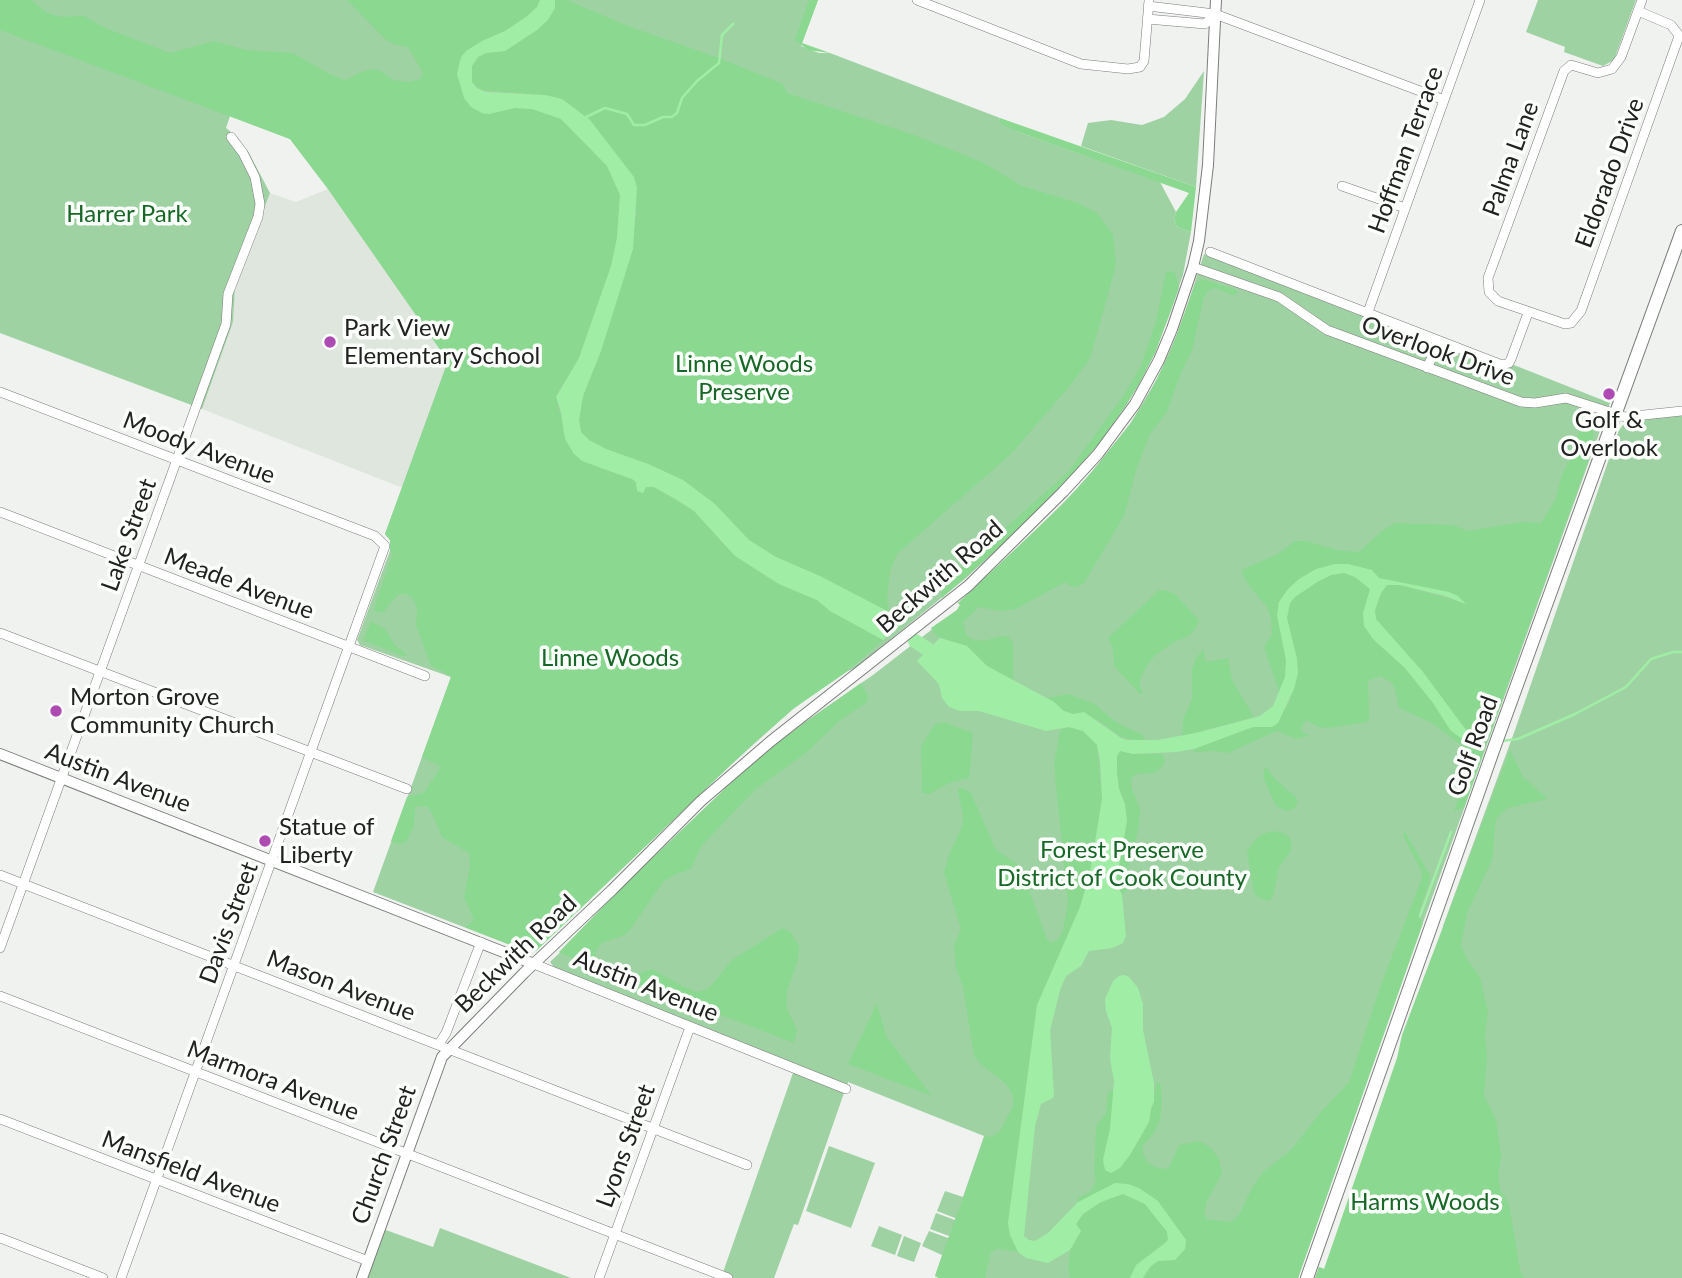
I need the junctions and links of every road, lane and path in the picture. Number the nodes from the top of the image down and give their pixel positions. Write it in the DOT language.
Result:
graph roads {
  1 [pos="917,0"];
  2 [pos="1216,0"];
  3 [pos="1480,0"];
  4 [pos="1642,0"];
  5 [pos="1149,3"];
  6 [pos="1638,11"];
  7 [pos="1215,14"];
  8 [pos="1147,19"];
  9 [pos="1444,100"];
  10 [pos="231,137"];
  11 [pos="1342,186"];
  12 [pos="1405,208"];
  13 [pos="1682,230"];
  14 [pos="1210,252"];
  15 [pos="1194,267"];
  16 [pos="1368,312"];
  17 [pos="1528,313"];
  18 [pos="1439,342"];
  19 [pos="1427,368"];
  20 [pos="0,392"];
  21 [pos="1682,411"];
  22 [pos="1616,414"];
  23 [pos="177,460"];
  24 [pos="0,512"];
  25 [pos="383,541"];
  26 [pos="138,566"];
  27 [pos="0,633"];
  28 [pos="349,647"];
  29 [pos="100,672"];
  30 [pos="425,676"];
  31 [pos="311,753"];
  32 [pos="0,754"];
  33 [pos="61,778"];
  34 [pos="407,789"];
  35 [pos="271,860"];
  36 [pos="0,875"];
  37 [pos="23,884"];
  38 [pos="481,942"];
  39 [pos="0,948"];
  40 [pos="534,964"];
  41 [pos="234,965"];
  42 [pos="0,996"];
  43 [pos="690,1027"];
  44 [pos="444,1047"];
  45 [pos="195,1072"];
  46 [pos="846,1088"];
  47 [pos="0,1119"];
  48 [pos="653,1128"];
  49 [pos="407,1154"];
  50 [pos="747,1166"];
  51 [pos="157,1179"];
  52 [pos="614,1234"];
  53 [pos="0,1238"];
  54 [pos="368,1261"];
  55 [pos="103,1278"];
  56 [pos="121,1278"];
  57 [pos="362,1278"];
  58 [pos="598,1278"];
  59 [pos="728,1278"];
  60 [pos="1307,1278"];
  1 -- 8 [label="street"];
  2 -- 7 [label="street, Beckwith Road"];
  3 -- 9 [label="street, Hoffman Terrace"];
  4 -- 6 [label="street, Palma Lane"];
  5 -- 7 [label="street"];
  5 -- 8 [label="street"];
  6 -- 17 [label="street, Palma Lane"];
  6 -- 17 [label="street, Eldorado Drive"];
  7 -- 8 [label="street"];
  7 -- 9 [label="street"];
  7 -- 15 [label="street, Beckwith Road"];
  9 -- 12 [label="street, Hoffman Terrace"];
  10 -- 23 [label="street, Lake Street"];
  11 -- 12 [label="street"];
  12 -- 16 [label="street, Hoffman Terrace"];
  13 -- 22 [label="main road, Golf Road"];
  14 -- 16 [label="street"];
  15 -- 19 [label="street, Overlook Drive"];
  15 -- 40 [label="street, Beckwith Road"];
  16 -- 18 [label="street"];
  17 -- 18 [label="street"];
  18 -- 19 [label="street"];
  19 -- 22 [label="street, Overlook Drive"];
  20 -- 23 [label="street, Moody Avenue"];
  21 -- 22 [label="street, Overlook Drive"];
  22 -- 60 [label="main road, Golf Road"];
  23 -- 25 [label="street, Moody Avenue"];
  23 -- 26 [label="street, Lake Street"];
  24 -- 26 [label="street, Meade Avenue"];
  25 -- 28 [label="street, Davis Street"];
  26 -- 28 [label="street, Meade Avenue"];
  26 -- 29 [label="street, Lake Street"];
  27 -- 29 [label="street"];
  28 -- 30 [label="street, Meade Avenue"];
  28 -- 31 [label="street, Davis Street"];
  29 -- 31 [label="street"];
  29 -- 33 [label="street, Lake Street"];
  31 -- 34 [label="street"];
  31 -- 35 [label="street, Davis Street"];
  32 -- 33 [label="street, Austin Avenue"];
  33 -- 35 [label="street, Austin Avenue"];
  33 -- 37 [label="street, Lake Street"];
  35 -- 38 [label="street, Austin Avenue"];
  35 -- 41 [label="street, Davis Street"];
  36 -- 37 [label="street, Mason Avenue"];
  37 -- 39 [label="street, Lake Street"];
  37 -- 41 [label="street, Mason Avenue"];
  38 -- 40 [label="street, Austin Avenue"];
  38 -- 44 [label="street, Church Street"];
  40 -- 43 [label="street, Austin Avenue"];
  40 -- 44 [label="street, Beckwith Road"];
  41 -- 44 [label="street, Mason Avenue"];
  41 -- 45 [label="street, Davis Street"];
  42 -- 45 [label="street, Marmora Avenue"];
  43 -- 46 [label="street, Austin Avenue"];
  43 -- 48 [label="street, Lyons Street"];
  44 -- 48 [label="street, Mason Avenue"];
  44 -- 49 [label="street, Church Street"];
  45 -- 49 [label="street, Marmora Avenue"];
  45 -- 51 [label="street, Davis Street"];
  47 -- 51 [label="street, Mansfield Avenue"];
  48 -- 50 [label="street, Mason Avenue"];
  48 -- 52 [label="street, Lyons Street"];
  49 -- 52 [label="street, Marmora Avenue"];
  49 -- 54 [label="street, Church Street"];
  51 -- 54 [label="street, Mansfield Avenue"];
  51 -- 56 [label="street, Davis Street"];
  52 -- 58 [label="street, Lyons Street"];
  52 -- 59 [label="street, Marmora Avenue"];
  53 -- 55 [label="street"];
  54 -- 57 [label="street, Church Street"];
}
